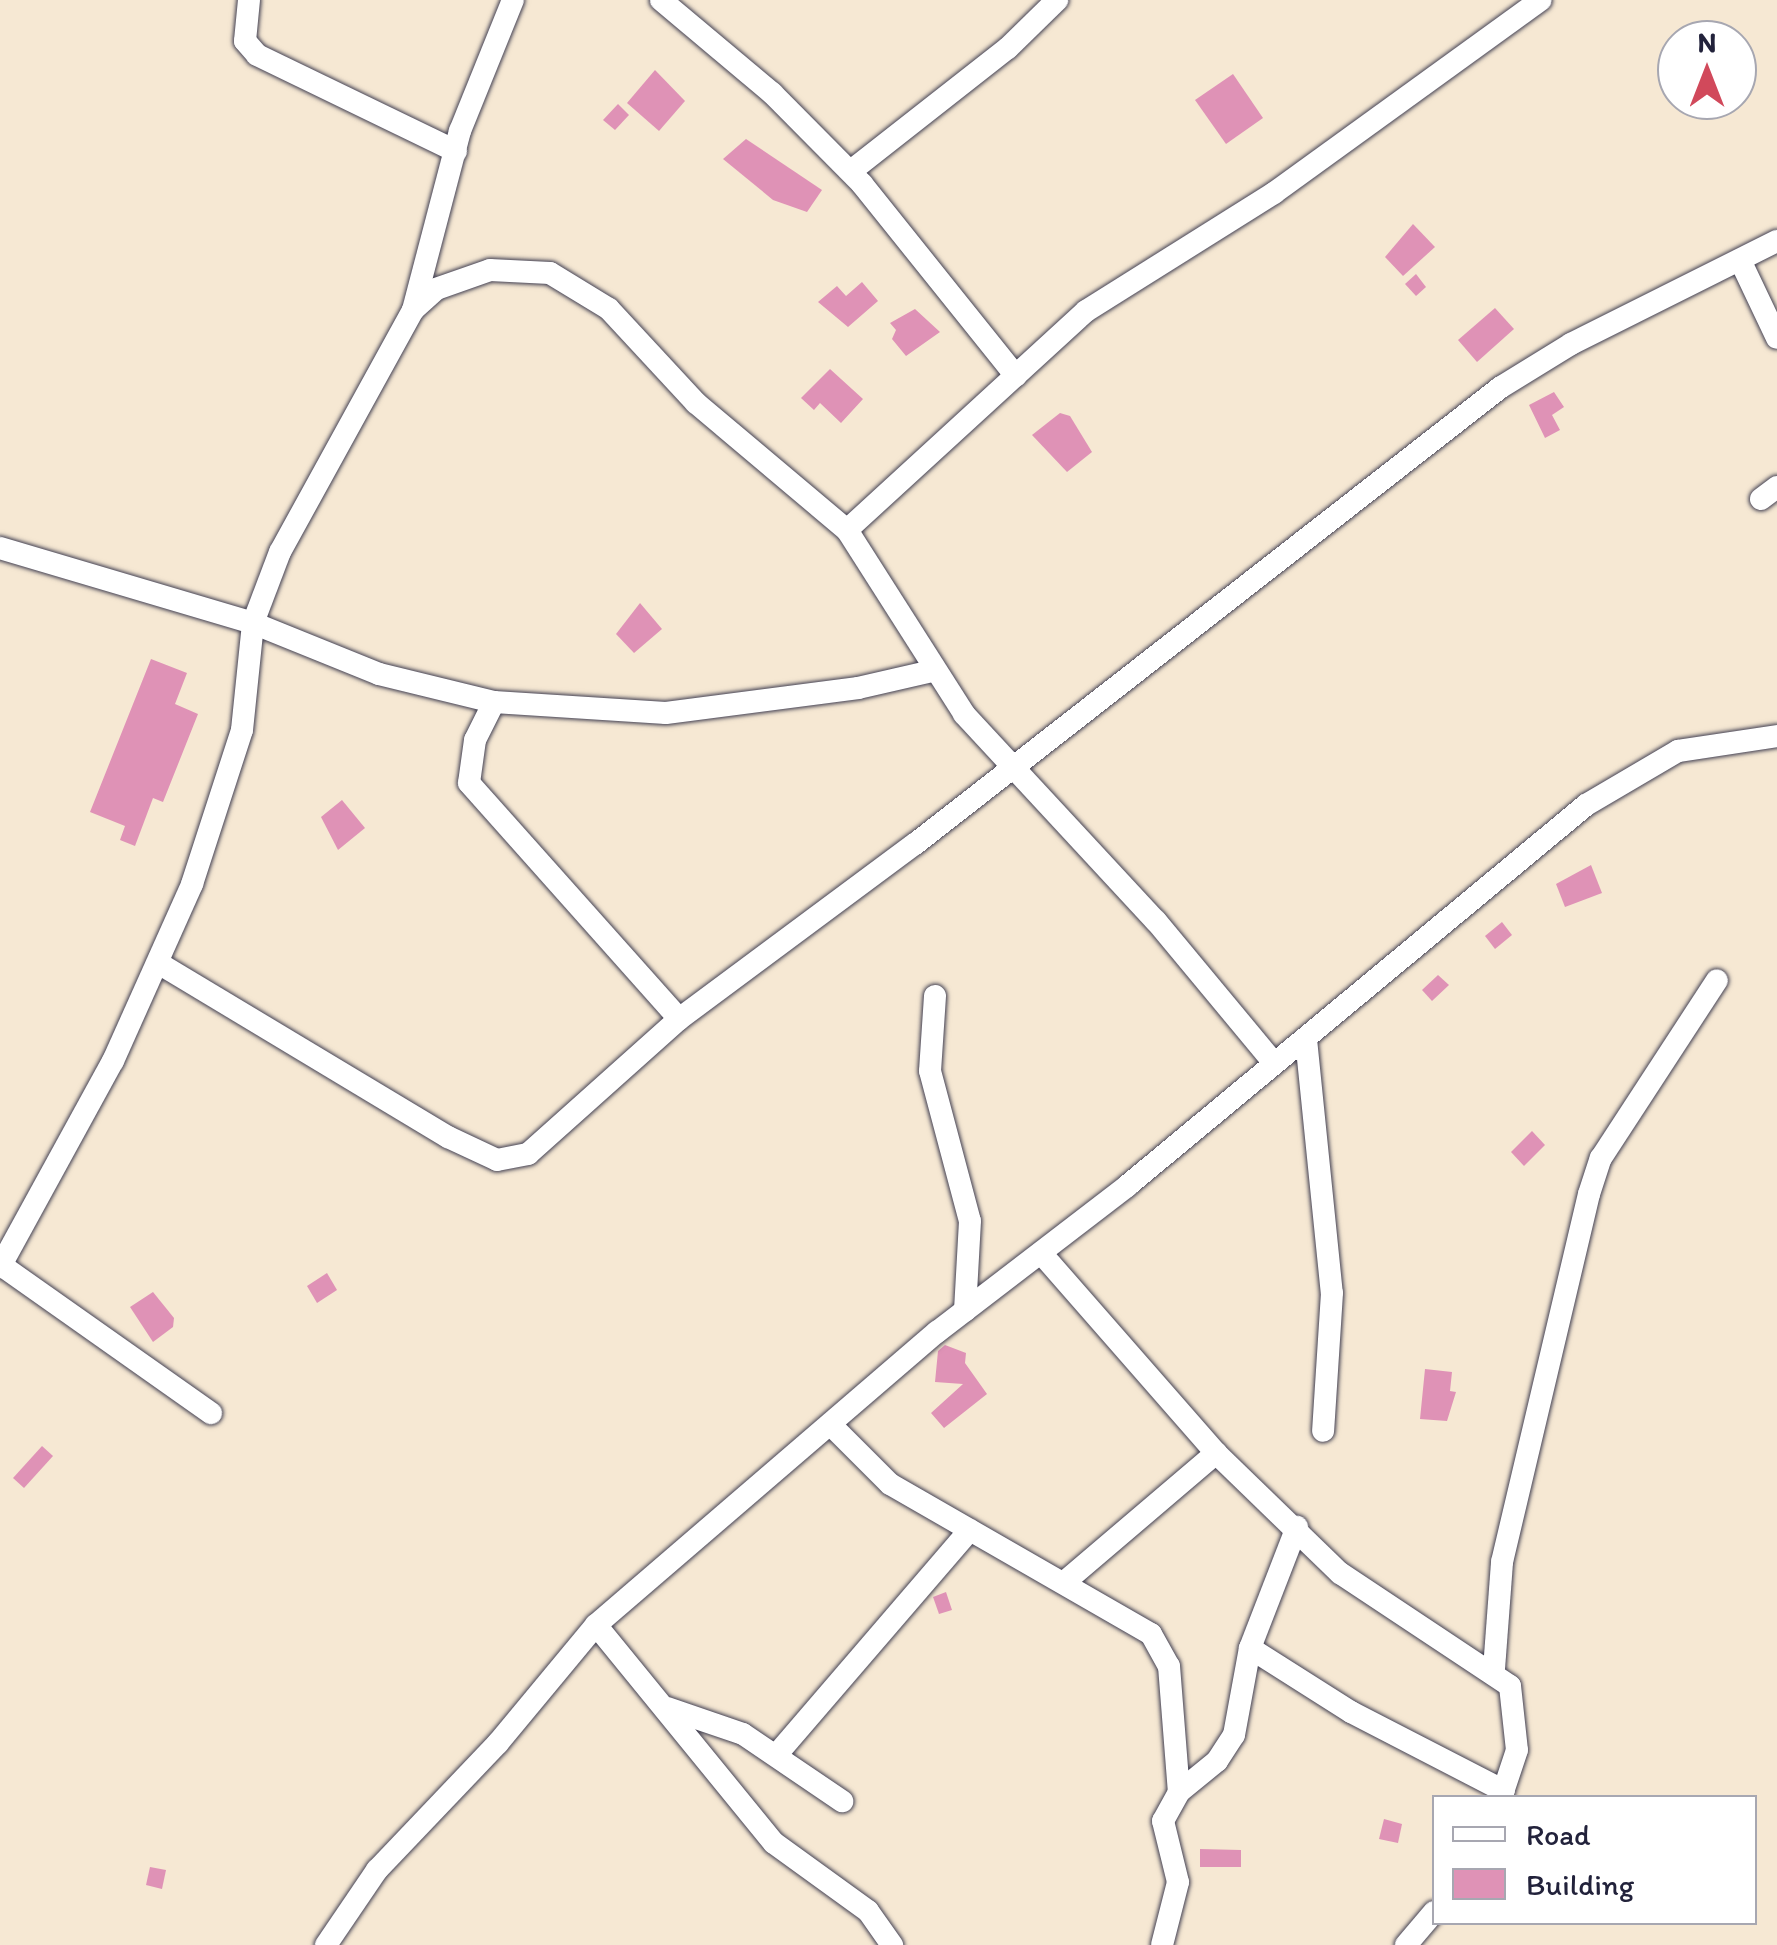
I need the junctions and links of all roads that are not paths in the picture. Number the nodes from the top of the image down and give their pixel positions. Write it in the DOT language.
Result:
graph roads {
  1 [pos="249,0"];
  2 [pos="512,0"];
  3 [pos="661,0"];
  4 [pos="1057,0"];
  5 [pos="1541,0"];
  6 [pos="456,151"];
  7 [pos="850,171"];
  8 [pos="1777,241"];
  9 [pos="1740,260"];
  10 [pos="413,310"];
  11 [pos="1777,338"];
  12 [pos="1016,376"];
  13 [pos="847,530"];
  14 [pos="0,548"];
  15 [pos="253,622"];
  16 [pos="932,671"];
  17 [pos="494,702"];
  18 [pos="1777,736"];
  19 [pos="1012,765"];
  20 [pos="160,964"];
  21 [pos="1717,980"];
  22 [pos="934,996"];
  23 [pos="678,1018"];
  24 [pos="1306,1040"];
  25 [pos="1274,1063"];
  26 [pos="1040,1253"];
  27 [pos="1,1266"];
  28 [pos="965,1311"];
  29 [pos="211,1413"];
  30 [pos="831,1425"];
  31 [pos="1323,1431"];
  32 [pos="1216,1453"];
  33 [pos="1297,1527"];
  34 [pos="970,1530"];
  35 [pos="1066,1580"];
  36 [pos="596,1625"];
  37 [pos="1250,1648"];
  38 [pos="1494,1669"];
  39 [pos="663,1707"];
  40 [pos="778,1753"];
  41 [pos="1179,1792"];
  42 [pos="1503,1794"];
  43 [pos="842,1801"];
  44 [pos="1432,1914"];
  45 [pos="326,1945"];
  46 [pos="892,1945"];
  47 [pos="1162,1945"];
  48 [pos="1406,1945"];
  1 -- 6 [label="street"];
  2 -- 6 [label="street"];
  3 -- 7 [label="street"];
  4 -- 7 [label="street"];
  5 -- 12 [label="street"];
  6 -- 10 [label="street"];
  7 -- 12 [label="street"];
  8 -- 9 [label="street"];
  9 -- 11 [label="street"];
  9 -- 19 [label="street"];
  10 -- 13 [label="street"];
  10 -- 15 [label="street"];
  12 -- 13 [label="street"];
  13 -- 16 [label="street"];
  14 -- 15 [label="street"];
  15 -- 17 [label="street"];
  15 -- 20 [label="street"];
  16 -- 17 [label="street"];
  16 -- 19 [label="street"];
  17 -- 23 [label="street"];
  18 -- 24 [label="street"];
  19 -- 23 [label="street"];
  19 -- 25 [label="street"];
  20 -- 23 [label="street"];
  20 -- 27 [label="street"];
  21 -- 38 [label="street"];
  22 -- 28 [label="street"];
  24 -- 25 [label="street"];
  24 -- 31 [label="street"];
  25 -- 26 [label="street"];
  26 -- 28 [label="street"];
  26 -- 32 [label="street"];
  27 -- 29 [label="street"];
  28 -- 30 [label="street"];
  30 -- 34 [label="street"];
  30 -- 36 [label="street"];
  32 -- 33 [label="street"];
  32 -- 35 [label="street"];
  33 -- 37 [label="street"];
  33 -- 38 [label="street"];
  34 -- 35 [label="street"];
  34 -- 40 [label="street"];
  35 -- 41 [label="street"];
  36 -- 39 [label="street"];
  36 -- 45 [label="street"];
  37 -- 41 [label="street"];
  37 -- 42 [label="street"];
  38 -- 42 [label="street"];
  39 -- 40 [label="street"];
  39 -- 46 [label="street"];
  40 -- 43 [label="street"];
  41 -- 47 [label="street"];
  44 -- 48 [label="street"];
}
